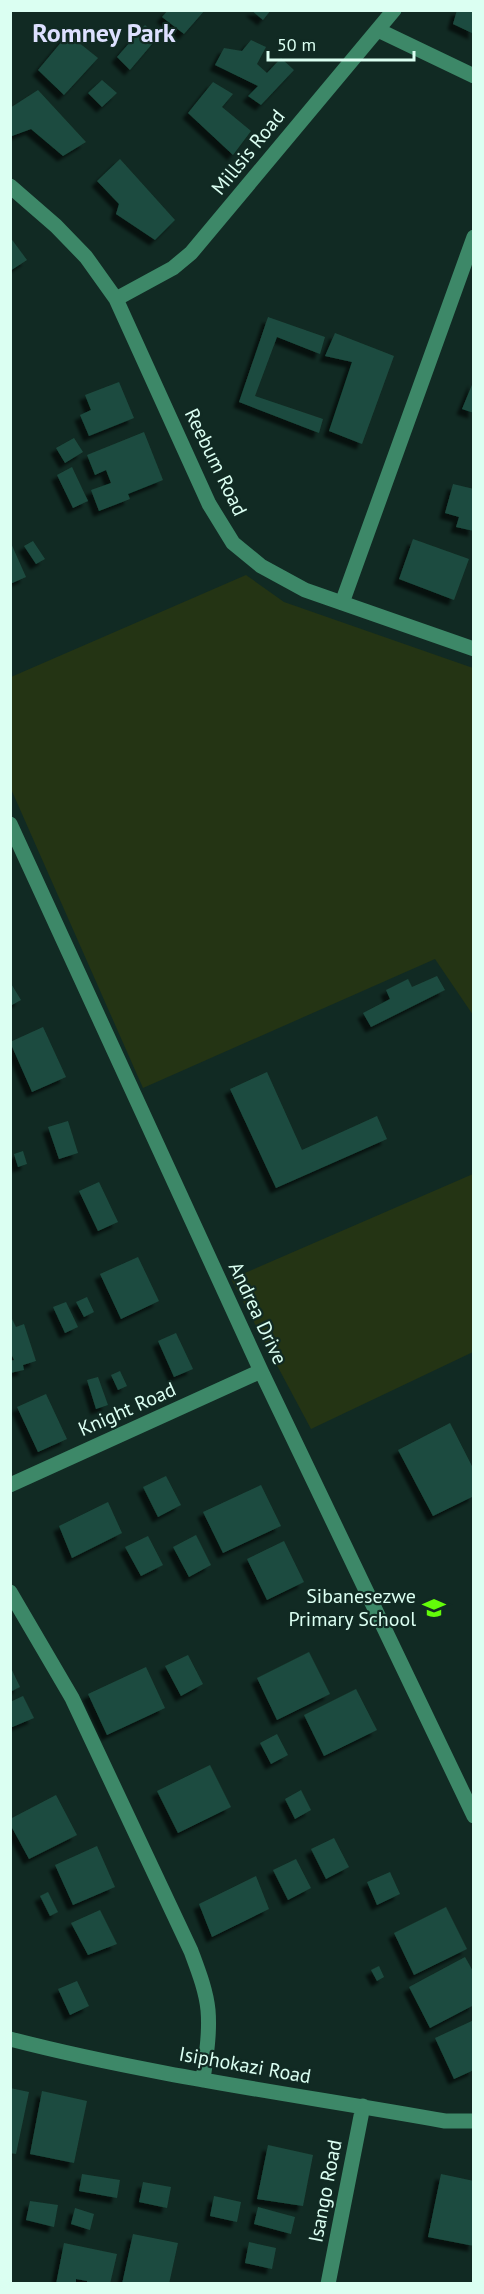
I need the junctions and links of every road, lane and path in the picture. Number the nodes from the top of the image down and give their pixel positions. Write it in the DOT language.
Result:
graph roads {
  1 [pos="394,10"];
  2 [pos="378,30"];
  3 [pos="474,76"];
  4 [pos="10,186"];
  5 [pos="474,237"];
  6 [pos="116,299"];
  7 [pos="342,603"];
  8 [pos="474,649"];
  9 [pos="10,824"];
  10 [pos="261,1371"];
  11 [pos="10,1485"];
  12 [pos="10,1592"];
  13 [pos="474,1816"];
  14 [pos="10,2039"];
  15 [pos="203,2080"];
  16 [pos="363,2106"];
  17 [pos="474,2121"];
  18 [pos="328,2283"];
  1 -- 2 [label="street, Millsis Road"];
  2 -- 3 [label="street"];
  2 -- 6 [label="street, Millsis Road"];
  4 -- 6 [label="street, Reebum Road"];
  5 -- 7 [label="street"];
  6 -- 7 [label="street, Reebum Road"];
  7 -- 8 [label="street, Reebum Road"];
  9 -- 10 [label="street, Andrea Drive"];
  10 -- 11 [label="street, Knight Road"];
  10 -- 13 [label="street, Andrea Drive"];
  12 -- 15 [label="street"];
  14 -- 15 [label="street, Isiphokazi Road"];
  15 -- 16 [label="street, Isiphokazi Road"];
  16 -- 17 [label="street, Isiphokazi Road"];
  16 -- 18 [label="street, Isango Road"];
}
